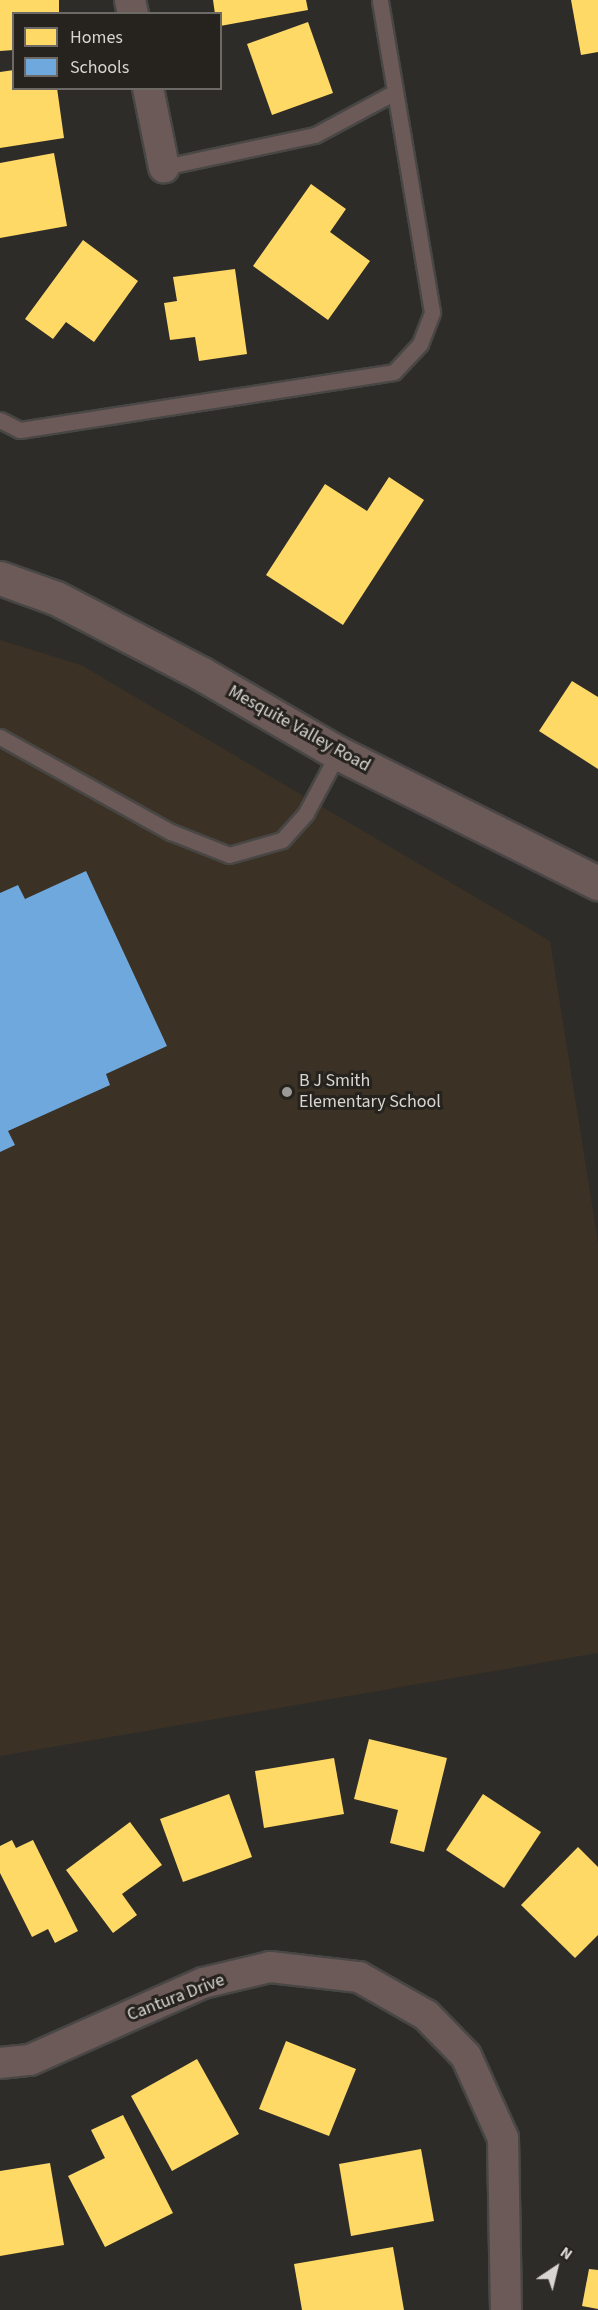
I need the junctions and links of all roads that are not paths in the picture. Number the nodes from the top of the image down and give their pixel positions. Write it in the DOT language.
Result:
graph roads {
  1 [pos="380,0"];
  2 [pos="148,90"];
  3 [pos="395,92"];
  4 [pos="164,167"];
  5 [pos="0,420"];
  6 [pos="0,579"];
  7 [pos="0,736"];
  8 [pos="338,753"];
  9 [pos="598,883"];
  10 [pos="0,2063"];
  11 [pos="506,2310"];
  1 -- 3 [label="lane"];
  2 -- 4 [label="street"];
  3 -- 4 [label="lane"];
  3 -- 5 [label="lane"];
  6 -- 8 [label="street, Mesquite Valley Road"];
  7 -- 8 [label="lane"];
  8 -- 9 [label="street, Mesquite Valley Road"];
  10 -- 11 [label="street, Cantura Drive"];
}
